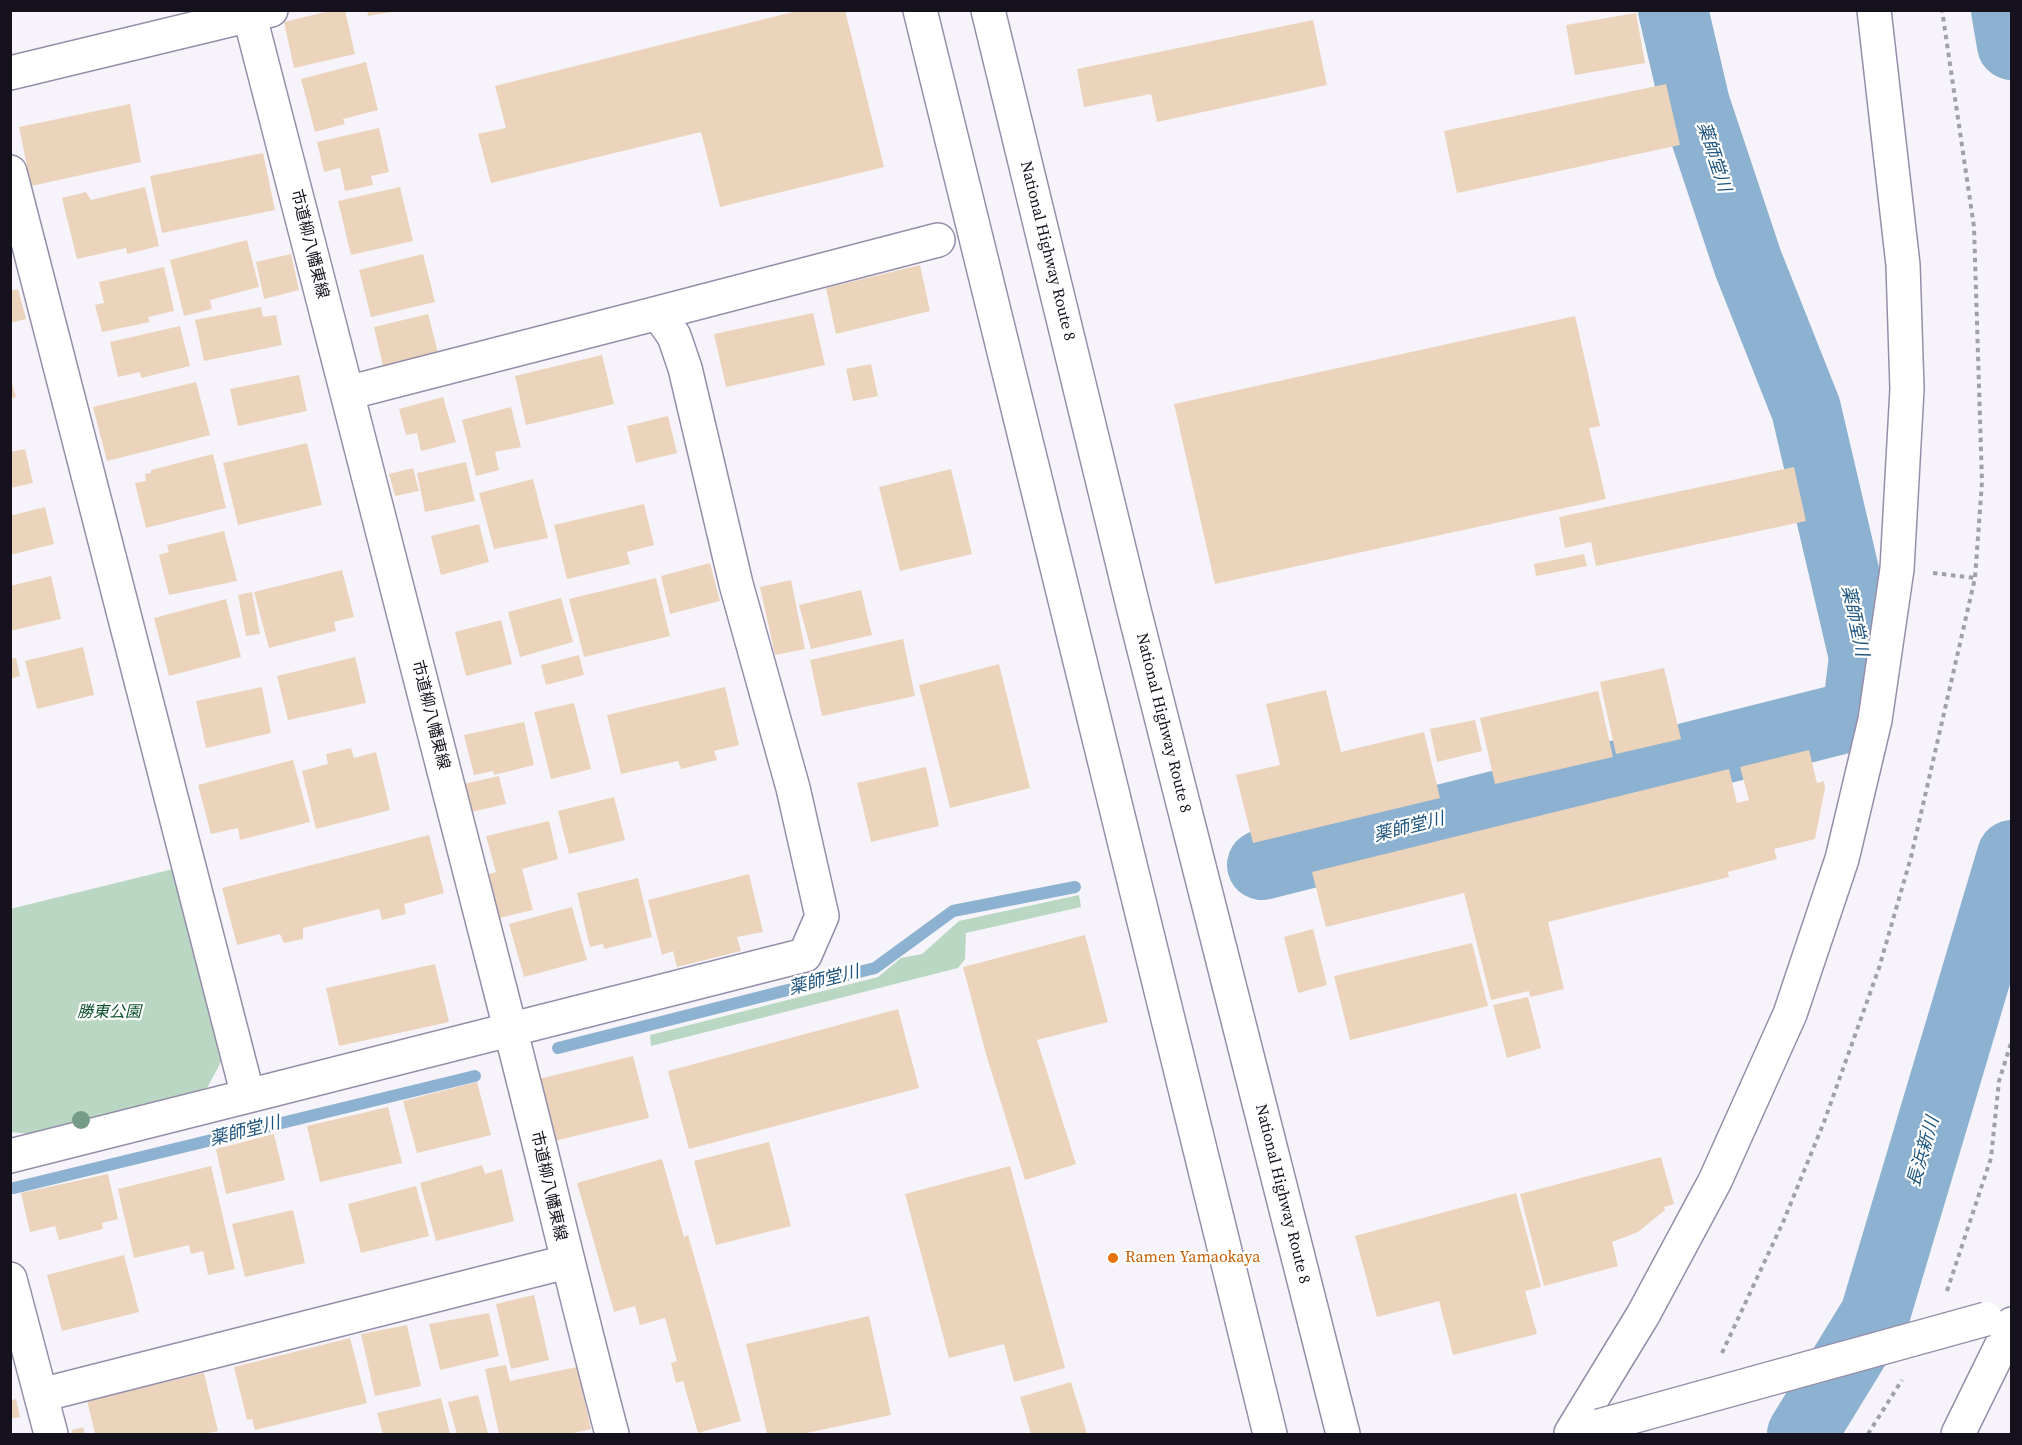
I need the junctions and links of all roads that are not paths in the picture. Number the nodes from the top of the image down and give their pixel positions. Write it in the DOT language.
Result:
graph roads {
  1 [pos="920,10"];
  2 [pos="988,10"];
  3 [pos="1874,10"];
  4 [pos="261,14"];
  5 [pos="10,73"];
  6 [pos="10,172"];
  7 [pos="938,240"];
  8 [pos="658,313"];
  9 [pos="347,393"];
  10 [pos="511,1029"];
  11 [pos="248,1096"];
  12 [pos="10,1156"];
  13 [pos="566,1262"];
  14 [pos="10,1279"];
  15 [pos="2003,1318"];
  16 [pos="41,1395"];
  17 [pos="1578,1431"];
  18 [pos="51,1434"];
  19 [pos="612,1434"];
  20 [pos="1270,1434"];
  21 [pos="1343,1434"];
  22 [pos="1958,1434"];
  1 -- 20 [label="main road"];
  2 -- 21 [label="main road, National Highway Route 8"];
  3 -- 17 [label="main road"];
  4 -- 5 [label="main road"];
  4 -- 9 [label="main road, 市道柳八幡東線"];
  6 -- 11 [label="main road"];
  7 -- 8 [label="main road"];
  8 -- 9 [label="main road"];
  8 -- 10 [label="main road"];
  9 -- 10 [label="main road, 市道柳八幡東線"];
  10 -- 11 [label="main road"];
  10 -- 13 [label="main road, 市道柳八幡東線"];
  11 -- 12 [label="main road"];
  13 -- 16 [label="main road"];
  13 -- 19 [label="main road, 市道柳八幡東線"];
  14 -- 16 [label="main road"];
  15 -- 17 [label="main road, bridge"];
  15 -- 22 [label="main road"];
  16 -- 18 [label="main road"];
}
